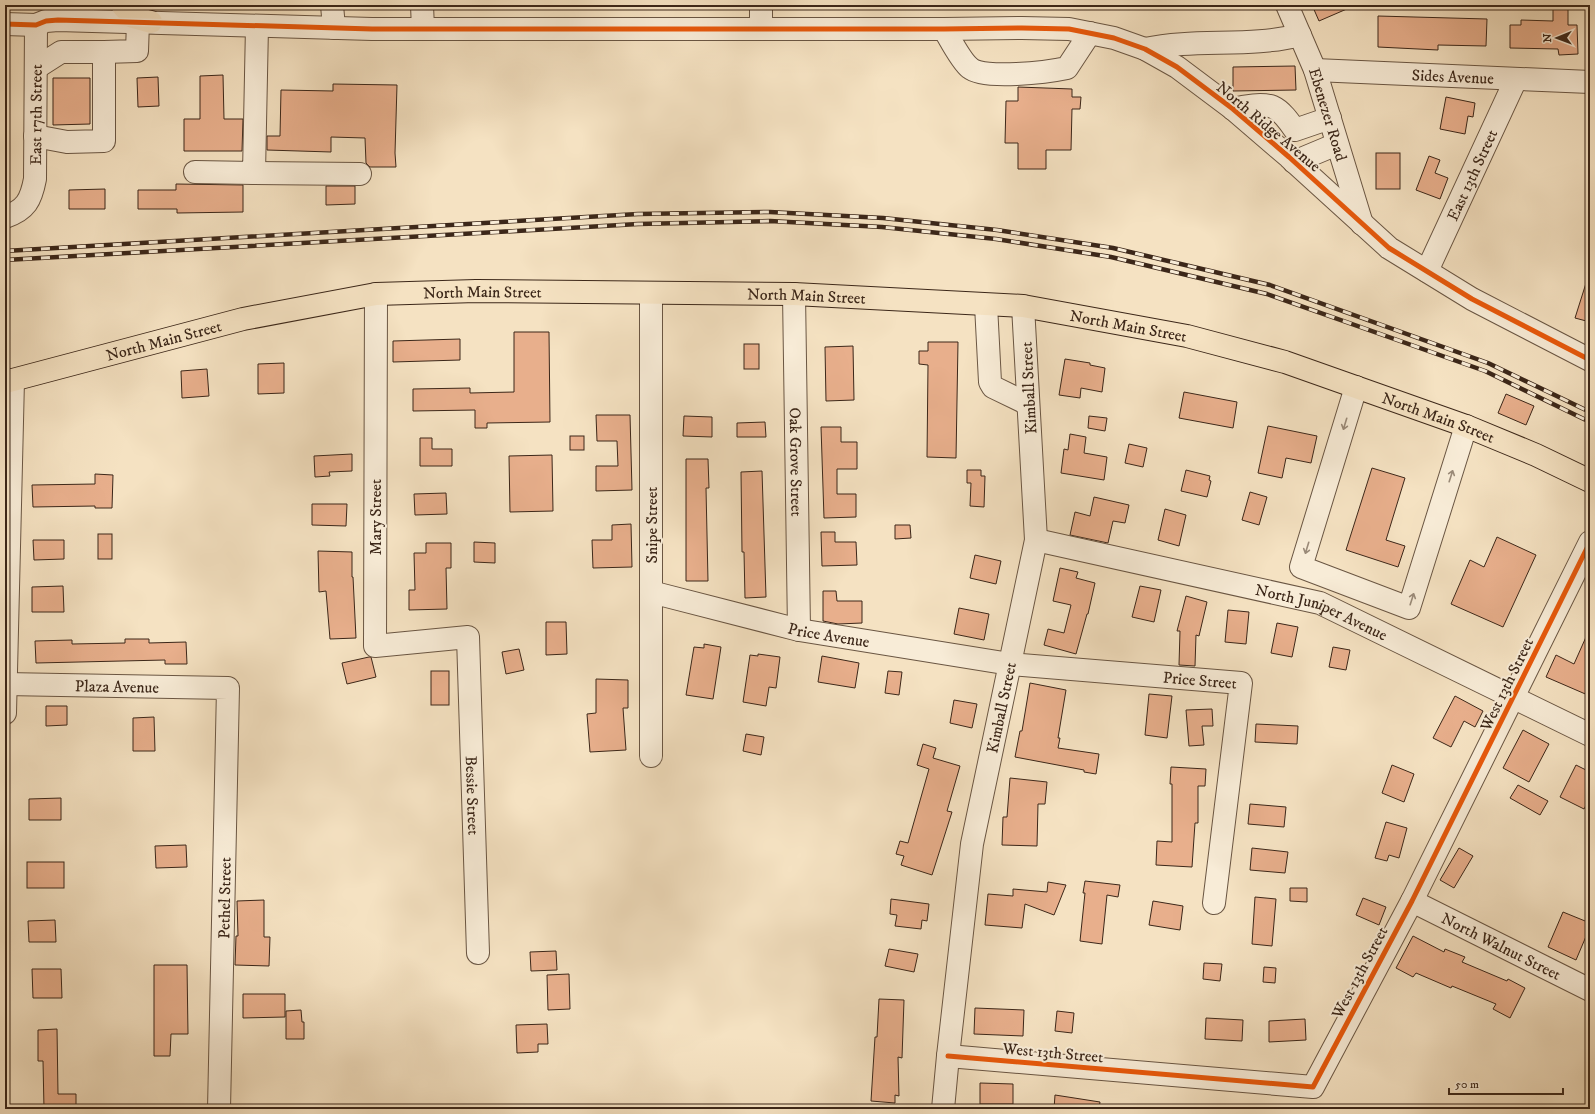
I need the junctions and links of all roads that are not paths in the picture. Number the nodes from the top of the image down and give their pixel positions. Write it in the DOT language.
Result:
graph roads {
  1 [pos="122,5"];
  2 [pos="332,5"];
  3 [pos="422,5"];
  4 [pos="762,5"];
  5 [pos="1287,5"];
  6 [pos="88,21"];
  7 [pos="144,22"];
  8 [pos="5,24"];
  9 [pos="36,25"];
  10 [pos="257,26"];
  11 [pos="334,28"];
  12 [pos="423,29"];
  13 [pos="761,29"];
  14 [pos="944,29"];
  15 [pos="1090,33"];
  16 [pos="1300,35"];
  17 [pos="1145,49"];
  18 [pos="96,52"];
  19 [pos="36,68"];
  20 [pos="1315,70"];
  21 [pos="1516,79"];
  22 [pos="1590,82"];
  23 [pos="1233,109"];
  24 [pos="1313,124"];
  25 [pos="35,136"];
  26 [pos="1315,153"];
  27 [pos="195,172"];
  28 [pos="254,173"];
  29 [pos="360,174"];
  30 [pos="5,217"];
  31 [pos="1362,225"];
  32 [pos="1427,270"];
  33 [pos="376,294"];
  34 [pos="651,294"];
  35 [pos="794,294"];
  36 [pos="986,305"];
  37 [pos="1024,306"];
  38 [pos="1590,360"];
  39 [pos="9,381"];
  40 [pos="1356,386"];
  41 [pos="1028,404"];
  42 [pos="1466,426"];
  43 [pos="1590,481"];
  44 [pos="1036,540"];
  45 [pos="1590,542"];
  46 [pos="651,592"];
  47 [pos="799,630"];
  48 [pos="468,637"];
  49 [pos="1010,664"];
  50 [pos="5,684"];
  51 [pos="228,688"];
  52 [pos="1514,697"];
  53 [pos="5,713"];
  54 [pos="1590,735"];
  55 [pos="651,756"];
  56 [pos="1412,901"];
  57 [pos="1214,903"];
  58 [pos="478,953"];
  59 [pos="1590,990"];
  60 [pos="948,1056"];
  61 [pos="219,1109"];
  62 [pos="943,1109"];
  1 -- 7 [label="main road"];
  2 -- 11 [label="street"];
  3 -- 12 [label="street"];
  4 -- 13 [label="street"];
  5 -- 16 [label="street, Ebenezer Road"];
  6 -- 7 [label="street, North Ridge Avenue"];
  6 -- 9 [label="street, North Ridge Avenue"];
  6 -- 18 [label="street"];
  7 -- 10 [label="street, North Ridge Avenue"];
  7 -- 18 [label="street"];
  8 -- 9 [label="street, North Ridge Avenue"];
  9 -- 19 [label="street, East 17th Street"];
  10 -- 11 [label="street, North Ridge Avenue"];
  10 -- 28 [label="street"];
  11 -- 12 [label="street, North Ridge Avenue"];
  12 -- 13 [label="street, North Ridge Avenue"];
  13 -- 14 [label="street, North Ridge Avenue"];
  14 -- 15 [label="street, North Ridge Avenue"];
  14 -- 15 [label="street"];
  15 -- 17 [label="street, North Ridge Avenue"];
  16 -- 17 [label="street"];
  16 -- 20 [label="street, Ebenezer Road"];
  17 -- 23 [label="street, North Ridge Avenue"];
  18 -- 19 [label="street"];
  18 -- 25 [label="street"];
  19 -- 25 [label="street, East 17th Street"];
  20 -- 21 [label="street, Sides Avenue"];
  20 -- 24 [label="street, Ebenezer Road"];
  21 -- 22 [label="street, Sides Avenue"];
  21 -- 32 [label="street, East 13th Street"];
  23 -- 24 [label="street"];
  23 -- 26 [label="street, North Ridge Avenue"];
  24 -- 26 [label="street, Ebenezer Road"];
  24 -- 26 [label="street"];
  25 -- 30 [label="street, East 17th Street"];
  26 -- 31 [label="street, North Ridge Avenue"];
  26 -- 31 [label="street, Ebenezer Road"];
  27 -- 28 [label="street"];
  28 -- 29 [label="street"];
  31 -- 32 [label="street, North Ridge Avenue"];
  32 -- 38 [label="street, North Ridge Avenue"];
  33 -- 34 [label="main road, North Main Street"];
  33 -- 39 [label="main road, North Main Street"];
  33 -- 48 [label="street, Mary Street"];
  34 -- 35 [label="main road, North Main Street"];
  34 -- 46 [label="street, Snipe Street"];
  35 -- 36 [label="main road, North Main Street"];
  35 -- 47 [label="street, Oak Grove Street"];
  36 -- 37 [label="main road, North Main Street"];
  36 -- 41 [label="street"];
  37 -- 40 [label="main road, North Main Street"];
  37 -- 41 [label="street, Kimball Street"];
  39 -- 50 [label="street"];
  40 -- 42 [label="main road, North Main Street"];
  40 -- 42 [label="street, one-way"];
  41 -- 44 [label="street, Kimball Street"];
  42 -- 43 [label="main road, North Main Street"];
  44 -- 49 [label="street, Kimball Street"];
  44 -- 52 [label="street, North Juniper Avenue"];
  45 -- 52 [label="street, West 13th Street"];
  46 -- 47 [label="street, Price Avenue"];
  46 -- 55 [label="street, Snipe Street"];
  47 -- 49 [label="street, Price Avenue"];
  48 -- 58 [label="street, Bessie Street"];
  49 -- 57 [label="street, Price Street"];
  49 -- 60 [label="street, Kimball Street"];
  50 -- 51 [label="street, Plaza Avenue"];
  50 -- 53 [label="street"];
  51 -- 61 [label="street, Pethel Street"];
  52 -- 54 [label="street, North Juniper Avenue"];
  52 -- 56 [label="street, West 13th Street"];
  56 -- 59 [label="street, North Walnut Street"];
  56 -- 60 [label="street, West 13th Street"];
  60 -- 62 [label="street, Kimball Street"];
}
